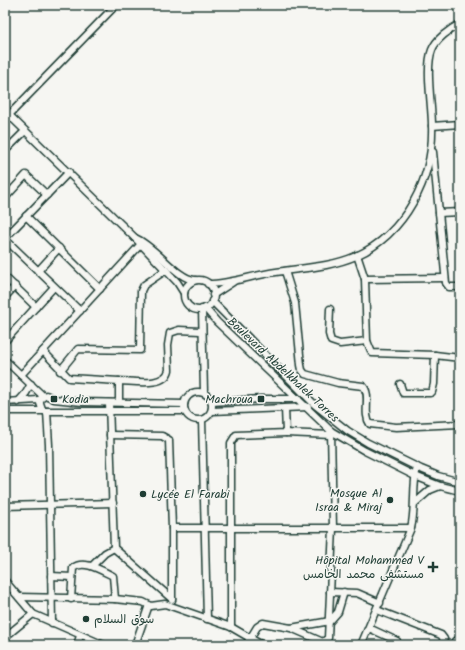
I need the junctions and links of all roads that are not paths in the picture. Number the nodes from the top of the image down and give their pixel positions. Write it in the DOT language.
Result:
graph roads {
  1 [pos="116,5"];
  2 [pos="460,24"];
  3 [pos="6,113"];
  4 [pos="460,124"];
  5 [pos="432,126"];
  6 [pos="25,131"];
  7 [pos="432,141"];
  8 [pos="5,151"];
  9 [pos="69,172"];
  10 [pos="47,195"];
  11 [pos="5,198"];
  12 [pos="460,212"];
  13 [pos="439,213"];
  14 [pos="26,216"];
  15 [pos="5,238"];
  16 [pos="135,238"];
  17 [pos="140,245"];
  18 [pos="59,248"];
  19 [pos="357,255"];
  20 [pos="166,270"];
  21 [pos="286,270"];
  22 [pos="38,271"];
  23 [pos="5,277"];
  24 [pos="445,278"];
  25 [pos="365,279"];
  26 [pos="198,280"];
  27 [pos="236,280"];
  28 [pos="208,284"];
  29 [pos="15,286"];
  30 [pos="54,287"];
  31 [pos="460,287"];
  32 [pos="100,289"];
  33 [pos="184,293"];
  34 [pos="5,297"];
  35 [pos="212,298"];
  36 [pos="36,307"];
  37 [pos="202,309"];
  38 [pos="330,309"];
  39 [pos="80,311"];
  40 [pos="217,322"];
  41 [pos="203,325"];
  42 [pos="200,332"];
  43 [pos="5,341"];
  44 [pos="367,342"];
  45 [pos="43,351"];
  46 [pos="435,355"];
  47 [pos="460,358"];
  48 [pos="5,360"];
  49 [pos="60,371"];
  50 [pos="21,375"];
  51 [pos="119,381"];
  52 [pos="31,384"];
  53 [pos="400,384"];
  54 [pos="203,392"];
  55 [pos="308,397"];
  56 [pos="41,398"];
  57 [pos="54,399"];
  58 [pos="298,399"];
  59 [pos="5,402"];
  60 [pos="18,402"];
  61 [pos="119,402"];
  62 [pos="212,402"];
  63 [pos="109,403"];
  64 [pos="315,405"];
  65 [pos="184,407"];
  66 [pos="285,408"];
  67 [pos="305,408"];
  68 [pos="46,410"];
  69 [pos="108,410"];
  70 [pos="5,411"];
  71 [pos="212,411"];
  72 [pos="201,420"];
  73 [pos="460,424"];
  74 [pos="331,433"];
  75 [pos="286,434"];
  76 [pos="110,435"];
  77 [pos="417,467"];
  78 [pos="415,476"];
  79 [pos="460,482"];
  80 [pos="440,486"];
  81 [pos="460,491"];
  82 [pos="415,502"];
  83 [pos="113,504"];
  84 [pos="50,505"];
  85 [pos="5,506"];
  86 [pos="172,528"];
  87 [pos="204,528"];
  88 [pos="333,528"];
  89 [pos="410,528"];
  90 [pos="231,529"];
  91 [pos="114,548"];
  92 [pos="92,566"];
  93 [pos="5,576"];
  94 [pos="51,576"];
  95 [pos="72,577"];
  96 [pos="5,581"];
  97 [pos="330,592"];
  98 [pos="344,592"];
  99 [pos="19,598"];
  100 [pos="172,598"];
  101 [pos="51,599"];
  102 [pos="71,599"];
  103 [pos="115,600"];
  104 [pos="380,603"];
  105 [pos="149,605"];
  106 [pos="171,606"];
  107 [pos="376,610"];
  108 [pos="33,614"];
  109 [pos="205,618"];
  110 [pos="330,621"];
  111 [pos="52,624"];
  112 [pos="231,627"];
  113 [pos="291,628"];
  114 [pos="369,628"];
  115 [pos="5,636"];
  116 [pos="80,636"];
  117 [pos="249,638"];
  118 [pos="389,638"];
  119 [pos="77,645"];
  120 [pos="104,645"];
  121 [pos="135,645"];
  122 [pos="246,645"];
  123 [pos="262,645"];
  124 [pos="361,645"];
  125 [pos="386,645"];
  126 [pos="397,645"];
  127 [pos="441,645"];
  1 -- 3 [label="street"];
  2 -- 5 [label="street"];
  3 -- 6 [label="street"];
  4 -- 5 [label="street"];
  5 -- 7 [label="street"];
  6 -- 8 [label="street"];
  6 -- 9 [label="street"];
  7 -- 13 [label="street"];
  7 -- 19 [label="street"];
  9 -- 10 [label="street"];
  9 -- 16 [label="street"];
  10 -- 11 [label="street"];
  10 -- 14 [label="street"];
  12 -- 13 [label="street"];
  13 -- 24 [label="street"];
  14 -- 15 [label="street"];
  14 -- 18 [label="street"];
  15 -- 22 [label="street"];
  16 -- 17 [label="street"];
  16 -- 26 [label="street"];
  17 -- 20 [label="street"];
  17 -- 32 [label="street"];
  18 -- 22 [label="street"];
  18 -- 32 [label="street"];
  19 -- 21 [label="street"];
  19 -- 25 [label="street"];
  20 -- 33 [label="street"];
  20 -- 49 [label="street"];
  21 -- 27 [label="street"];
  21 -- 73 [label="street"];
  22 -- 30 [label="street"];
  23 -- 29 [label="street"];
  24 -- 25 [label="street"];
  24 -- 31 [label="street"];
  25 -- 44 [label="street"];
  26 -- 28 [label="street"];
  26 -- 33 [label="street"];
  27 -- 28 [label="street"];
  27 -- 35 [label="street"];
  28 -- 35 [label="street"];
  29 -- 34 [label="street"];
  29 -- 36 [label="street"];
  30 -- 36 [label="street"];
  30 -- 39 [label="street"];
  32 -- 39 [label="street"];
  33 -- 37 [label="street"];
  35 -- 37 [label="street"];
  35 -- 55 [label="street, Boulevard Abdelkhalek Torres"];
  36 -- 43 [label="street"];
  37 -- 40 [label="street, Boulevard Abdelkhalek Torres"];
  37 -- 41 [label="street"];
  37 -- 42 [label="street"];
  38 -- 44 [label="street"];
  39 -- 45 [label="street"];
  40 -- 41 [label="street"];
  40 -- 58 [label="street, Boulevard Abdelkhalek Torres"];
  41 -- 54 [label="street"];
  42 -- 51 [label="street"];
  42 -- 54 [label="street"];
  44 -- 46 [label="street"];
  45 -- 49 [label="street"];
  45 -- 50 [label="street"];
  46 -- 47 [label="street"];
  46 -- 53 [label="street"];
  48 -- 50 [label="street"];
  49 -- 51 [label="street"];
  50 -- 52 [label="street"];
  51 -- 61 [label="street"];
  52 -- 56 [label="street"];
  52 -- 60 [label="street"];
  54 -- 62 [label="street"];
  54 -- 65 [label="street"];
  55 -- 58 [label="street"];
  55 -- 64 [label="street, Boulevard Abdelkhalek Torres"];
  56 -- 57 [label="street"];
  56 -- 60 [label="street"];
  56 -- 68 [label="street"];
  57 -- 63 [label="street"];
  57 -- 68 [label="street"];
  58 -- 62 [label="street"];
  58 -- 67 [label="street, Boulevard Abdelkhalek Torres"];
  59 -- 60 [label="street"];
  61 -- 63 [label="street"];
  61 -- 65 [label="street"];
  62 -- 71 [label="street"];
  63 -- 69 [label="street"];
  64 -- 67 [label="street"];
  64 -- 77 [label="street, Boulevard Abdelkhalek Torres"];
  65 -- 69 [label="street"];
  65 -- 72 [label="street"];
  66 -- 67 [label="street"];
  66 -- 71 [label="street"];
  66 -- 75 [label="street"];
  67 -- 74 [label="street, Boulevard Abdelkhalek Torres"];
  68 -- 69 [label="street"];
  68 -- 70 [label="street"];
  68 -- 84 [label="street"];
  69 -- 76 [label="street"];
  71 -- 72 [label="street"];
  72 -- 87 [label="street"];
  74 -- 75 [label="street"];
  74 -- 78 [label="street, Boulevard Abdelkhalek Torres"];
  74 -- 88 [label="street"];
  75 -- 90 [label="street"];
  76 -- 83 [label="street"];
  76 -- 86 [label="street"];
  77 -- 78 [label="street"];
  77 -- 79 [label="street, Boulevard Abdelkhalek Torres"];
  78 -- 80 [label="street, Boulevard Abdelkhalek Torres"];
  78 -- 82 [label="street"];
  80 -- 81 [label="street, Boulevard Abdelkhalek Torres"];
  80 -- 82 [label="street"];
  82 -- 89 [label="street"];
  83 -- 84 [label="street"];
  83 -- 91 [label="street"];
  84 -- 85 [label="street"];
  84 -- 94 [label="street"];
  86 -- 87 [label="street"];
  86 -- 100 [label="street"];
  87 -- 90 [label="street"];
  87 -- 109 [label="street"];
  88 -- 89 [label="street"];
  88 -- 90 [label="street"];
  88 -- 97 [label="street"];
  89 -- 104 [label="street"];
  90 -- 112 [label="street"];
  91 -- 92 [label="street"];
  91 -- 100 [label="street"];
  92 -- 95 [label="street"];
  92 -- 103 [label="street"];
  93 -- 96 [label="street"];
  94 -- 95 [label="street"];
  94 -- 101 [label="street"];
  95 -- 102 [label="street"];
  96 -- 99 [label="street"];
  97 -- 98 [label="street"];
  97 -- 110 [label="street"];
  98 -- 104 [label="street"];
  98 -- 110 [label="street"];
  99 -- 101 [label="street"];
  99 -- 108 [label="street"];
  100 -- 106 [label="street"];
  101 -- 102 [label="street"];
  101 -- 111 [label="street"];
  102 -- 103 [label="street"];
  103 -- 105 [label="street"];
  104 -- 107 [label="street"];
  105 -- 106 [label="street"];
  105 -- 121 [label="street"];
  106 -- 109 [label="street"];
  107 -- 114 [label="street"];
  107 -- 127 [label="street"];
  108 -- 111 [label="street"];
  108 -- 115 [label="street"];
  109 -- 112 [label="street"];
  110 -- 113 [label="street"];
  110 -- 113 [label="street"];
  111 -- 116 [label="street"];
  112 -- 117 [label="street"];
  113 -- 117 [label="street"];
  114 -- 118 [label="street"];
  114 -- 124 [label="street"];
  116 -- 119 [label="street"];
  116 -- 120 [label="street"];
  117 -- 122 [label="street"];
  117 -- 123 [label="street"];
  118 -- 125 [label="street"];
  118 -- 126 [label="street"];
}
